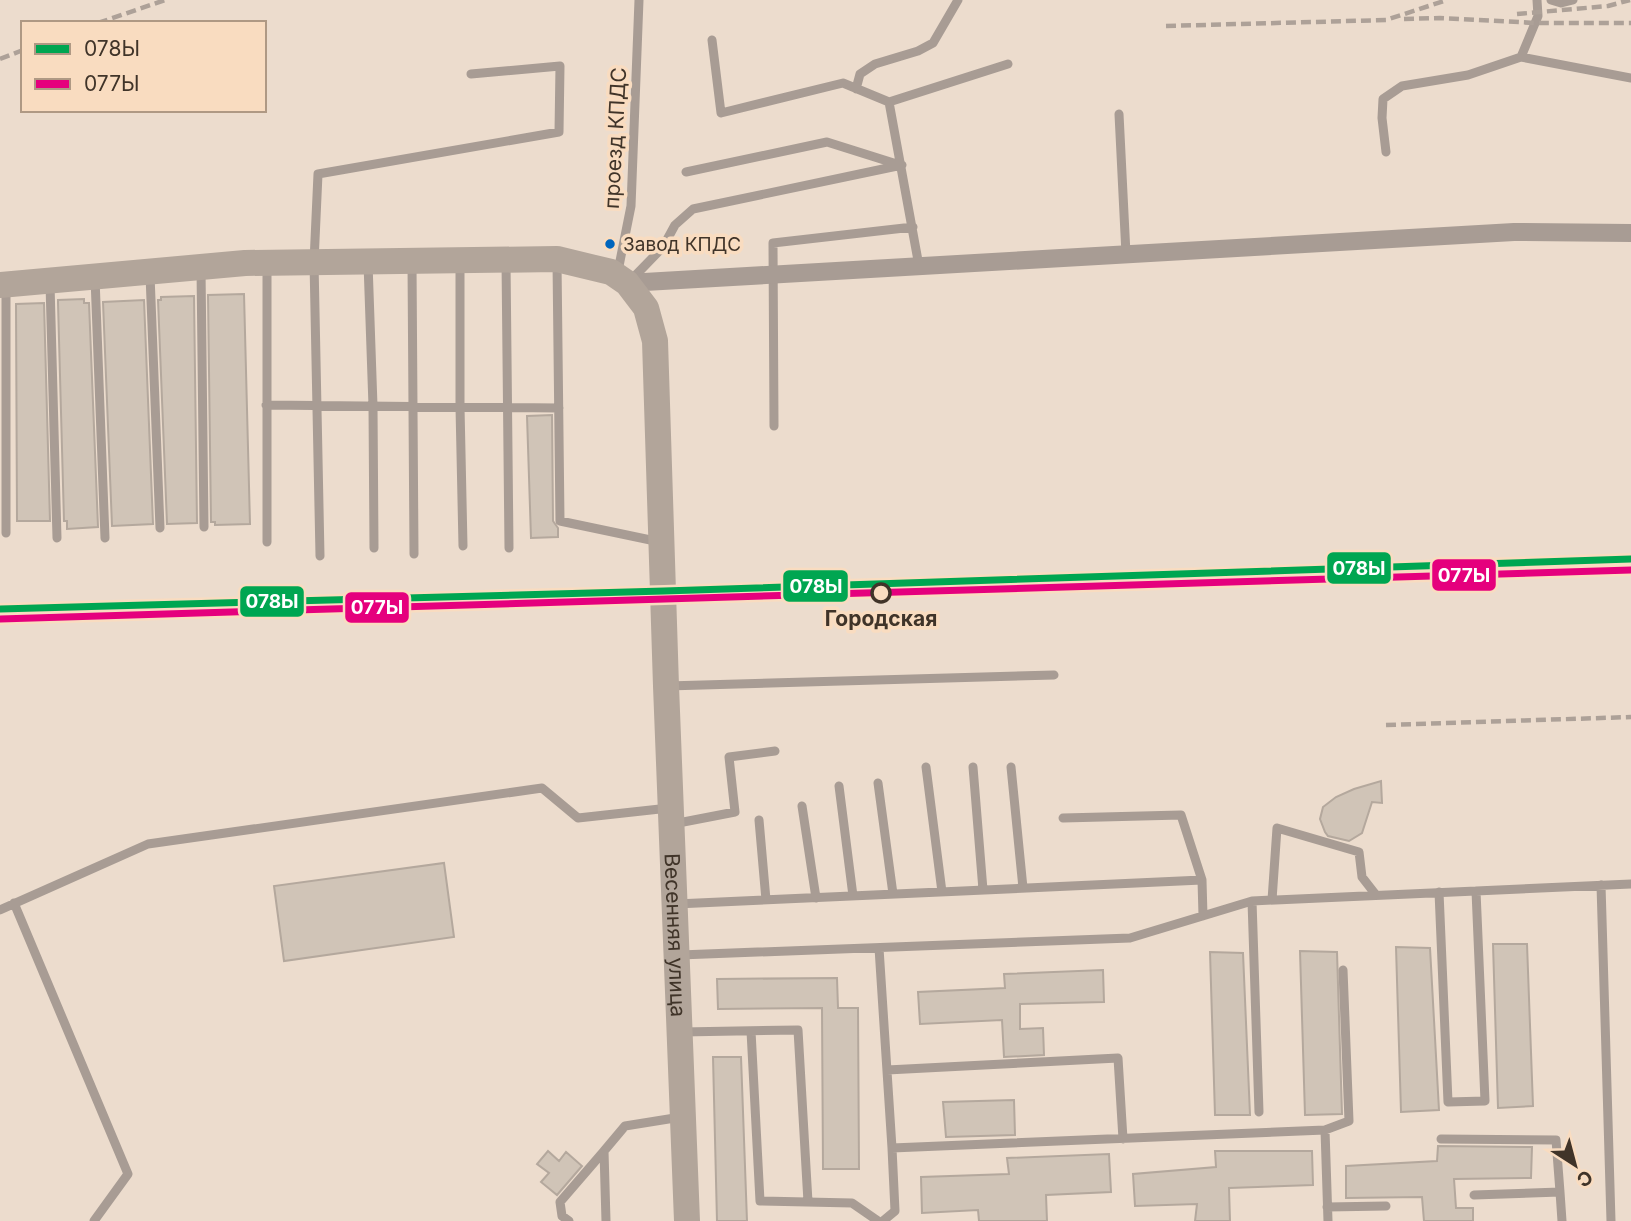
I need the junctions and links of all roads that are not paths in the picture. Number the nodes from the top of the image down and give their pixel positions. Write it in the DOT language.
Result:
graph roads {
  1 [pos="639,0"];
  2 [pos="958,0"];
  3 [pos="1537,0"];
  4 [pos="1551,0"];
  5 [pos="1573,0"];
  6 [pos="712,40"];
  7 [pos="1521,57"];
  8 [pos="1008,64"];
  9 [pos="471,74"];
  10 [pos="1631,78"];
  11 [pos="856,89"];
  12 [pos="889,102"];
  13 [pos="1119,114"];
  14 [pos="1386,152"];
  15 [pos="902,165"];
  16 [pos="686,172"];
  17 [pos="913,227"];
  18 [pos="1631,233"];
  19 [pos="1126,254"];
  20 [pos="506,259"];
  21 [pos="557,259"];
  22 [pos="412,260"];
  23 [pos="460,260"];
  24 [pos="368,261"];
  25 [pos="267,262"];
  26 [pos="314,262"];
  27 [pos="919,266"];
  28 [pos="201,267"];
  29 [pos="150,271"];
  30 [pos="772,275"];
  31 [pos="95,276"];
  32 [pos="50,280"];
  33 [pos="622,280"];
  34 [pos="3,284"];
  35 [pos="266,405"];
  36 [pos="318,406"];
  37 [pos="373,406"];
  38 [pos="412,407"];
  39 [pos="460,407"];
  40 [pos="507,408"];
  41 [pos="559,408"];
  42 [pos="774,426"];
  43 [pos="204,527"];
  44 [pos="160,528"];
  45 [pos="6,533"];
  46 [pos="57,538"];
  47 [pos="105,538"];
  48 [pos="267,542"];
  49 [pos="661,543"];
  50 [pos="463,546"];
  51 [pos="374,548"];
  52 [pos="509,548"];
  53 [pos="414,554"];
  54 [pos="320,556"];
  55 [pos="1054,675"];
  56 [pos="666,686"];
  57 [pos="775,751"];
  58 [pos="926,766"];
  59 [pos="973,767"];
  60 [pos="1011,767"];
  61 [pos="878,783"];
  62 [pos="839,786"];
  63 [pos="802,806"];
  64 [pos="671,816"];
  65 [pos="1063,818"];
  66 [pos="759,820"];
  67 [pos="1202,880"];
  68 [pos="1631,884"];
  69 [pos="1601,885"];
  70 [pos="1023,888"];
  71 [pos="983,890"];
  72 [pos="1476,891"];
  73 [pos="942,892"];
  74 [pos="1439,892"];
  75 [pos="893,894"];
  76 [pos="1376,895"];
  77 [pos="853,896"];
  78 [pos="816,898"];
  79 [pos="766,900"];
  80 [pos="1272,900"];
  81 [pos="1252,901"];
  82 [pos="14,904"];
  83 [pos="674,904"];
  84 [pos="0,910"];
  85 [pos="1203,916"];
  86 [pos="879,948"];
  87 [pos="676,955"];
  88 [pos="1343,970"];
  89 [pos="751,1031"];
  90 [pos="679,1032"];
  91 [pos="887,1069"];
  92 [pos="1259,1112"];
  93 [pos="682,1117"];
  94 [pos="1325,1130"];
  95 [pos="1123,1139"];
  96 [pos="1441,1139"];
  97 [pos="892,1149"];
  98 [pos="604,1151"];
  99 [pos="1560,1192"];
  100 [pos="1474,1195"];
  101 [pos="808,1202"];
  102 [pos="1386,1206"];
  103 [pos="1327,1207"];
  104 [pos="94,1221"];
  105 [pos="569,1221"];
  106 [pos="606,1221"];
  107 [pos="687,1221"];
  108 [pos="878,1221"];
  109 [pos="883,1221"];
  110 [pos="1328,1221"];
  111 [pos="1562,1221"];
  112 [pos="1611,1221"];
  1 -- 33 [label="lane, проезд КПДС"];
  2 -- 11 [label="lane"];
  3 -- 7 [label="lane"];
  4 -- 5 [label="lane"];
  6 -- 11 [label="lane"];
  7 -- 10 [label="lane"];
  7 -- 14 [label="lane"];
  8 -- 12 [label="lane"];
  9 -- 26 [label="lane"];
  11 -- 12 [label="lane"];
  12 -- 15 [label="lane"];
  13 -- 19 [label="lane"];
  15 -- 16 [label="lane"];
  15 -- 17 [label="lane"];
  15 -- 33 [label="lane"];
  17 -- 27 [label="lane"];
  17 -- 30 [label="lane"];
  18 -- 19 [label="street"];
  19 -- 27 [label="street"];
  20 -- 21 [label="street"];
  20 -- 23 [label="street"];
  20 -- 40 [label="lane"];
  21 -- 33 [label="street"];
  21 -- 41 [label="lane"];
  22 -- 23 [label="street"];
  22 -- 24 [label="street"];
  22 -- 38 [label="lane"];
  23 -- 39 [label="lane"];
  24 -- 26 [label="street"];
  24 -- 37 [label="lane"];
  25 -- 26 [label="street"];
  25 -- 28 [label="street"];
  25 -- 35 [label="lane"];
  26 -- 36 [label="lane"];
  27 -- 30 [label="street"];
  28 -- 29 [label="street"];
  28 -- 43 [label="lane"];
  29 -- 31 [label="street"];
  29 -- 44 [label="lane"];
  30 -- 33 [label="street"];
  30 -- 42 [label="lane"];
  31 -- 32 [label="street"];
  31 -- 47 [label="lane"];
  32 -- 34 [label="street"];
  32 -- 46 [label="lane"];
  33 -- 49 [label="street, Весенняя улица"];
  34 -- 45 [label="lane"];
  35 -- 36 [label="lane"];
  35 -- 48 [label="lane"];
  36 -- 37 [label="lane"];
  36 -- 54 [label="lane"];
  37 -- 38 [label="lane"];
  37 -- 51 [label="lane"];
  38 -- 39 [label="lane"];
  38 -- 53 [label="lane"];
  39 -- 40 [label="lane"];
  39 -- 50 [label="lane"];
  40 -- 41 [label="lane"];
  40 -- 52 [label="lane"];
  41 -- 49 [label="lane"];
  49 -- 56 [label="street, Весенняя улица"];
  55 -- 56 [label="lane"];
  56 -- 64 [label="street, Весенняя улица"];
  57 -- 64 [label="lane"];
  58 -- 73 [label="lane"];
  59 -- 71 [label="lane"];
  60 -- 70 [label="lane"];
  61 -- 75 [label="lane"];
  62 -- 77 [label="lane"];
  63 -- 78 [label="lane"];
  64 -- 82 [label="lane"];
  64 -- 83 [label="street, Весенняя улица"];
  65 -- 67 [label="lane"];
  66 -- 79 [label="lane"];
  67 -- 70 [label="lane"];
  67 -- 85 [label="lane"];
  68 -- 69 [label="lane"];
  69 -- 72 [label="lane"];
  69 -- 112 [label="lane"];
  70 -- 71 [label="lane"];
  71 -- 73 [label="lane"];
  72 -- 74 [label="lane"];
  72 -- 74 [label="lane"];
  73 -- 75 [label="lane"];
  74 -- 76 [label="lane"];
  75 -- 77 [label="lane"];
  76 -- 80 [label="lane"];
  76 -- 80 [label="lane"];
  77 -- 78 [label="lane"];
  78 -- 79 [label="lane"];
  79 -- 83 [label="lane"];
  80 -- 81 [label="lane"];
  81 -- 85 [label="lane"];
  81 -- 92 [label="lane"];
  82 -- 84 [label="lane"];
  82 -- 104 [label="lane"];
  83 -- 87 [label="street, Весенняя улица"];
  85 -- 86 [label="lane"];
  86 -- 87 [label="lane"];
  86 -- 91 [label="lane"];
  87 -- 90 [label="street, Весенняя улица"];
  88 -- 94 [label="lane"];
  89 -- 90 [label="lane"];
  89 -- 101 [label="lane"];
  89 -- 101 [label="lane"];
  90 -- 93 [label="street, Весенняя улица"];
  91 -- 95 [label="lane"];
  91 -- 97 [label="lane"];
  93 -- 98 [label="lane"];
  93 -- 107 [label="street, Весенняя улица"];
  94 -- 95 [label="lane"];
  94 -- 103 [label="lane"];
  95 -- 97 [label="lane"];
  96 -- 99 [label="lane"];
  97 -- 109 [label="lane"];
  98 -- 105 [label="lane"];
  98 -- 106 [label="lane"];
  99 -- 100 [label="lane"];
  99 -- 111 [label="lane"];
  101 -- 108 [label="lane"];
  102 -- 103 [label="lane"];
  103 -- 110 [label="lane"];
}
